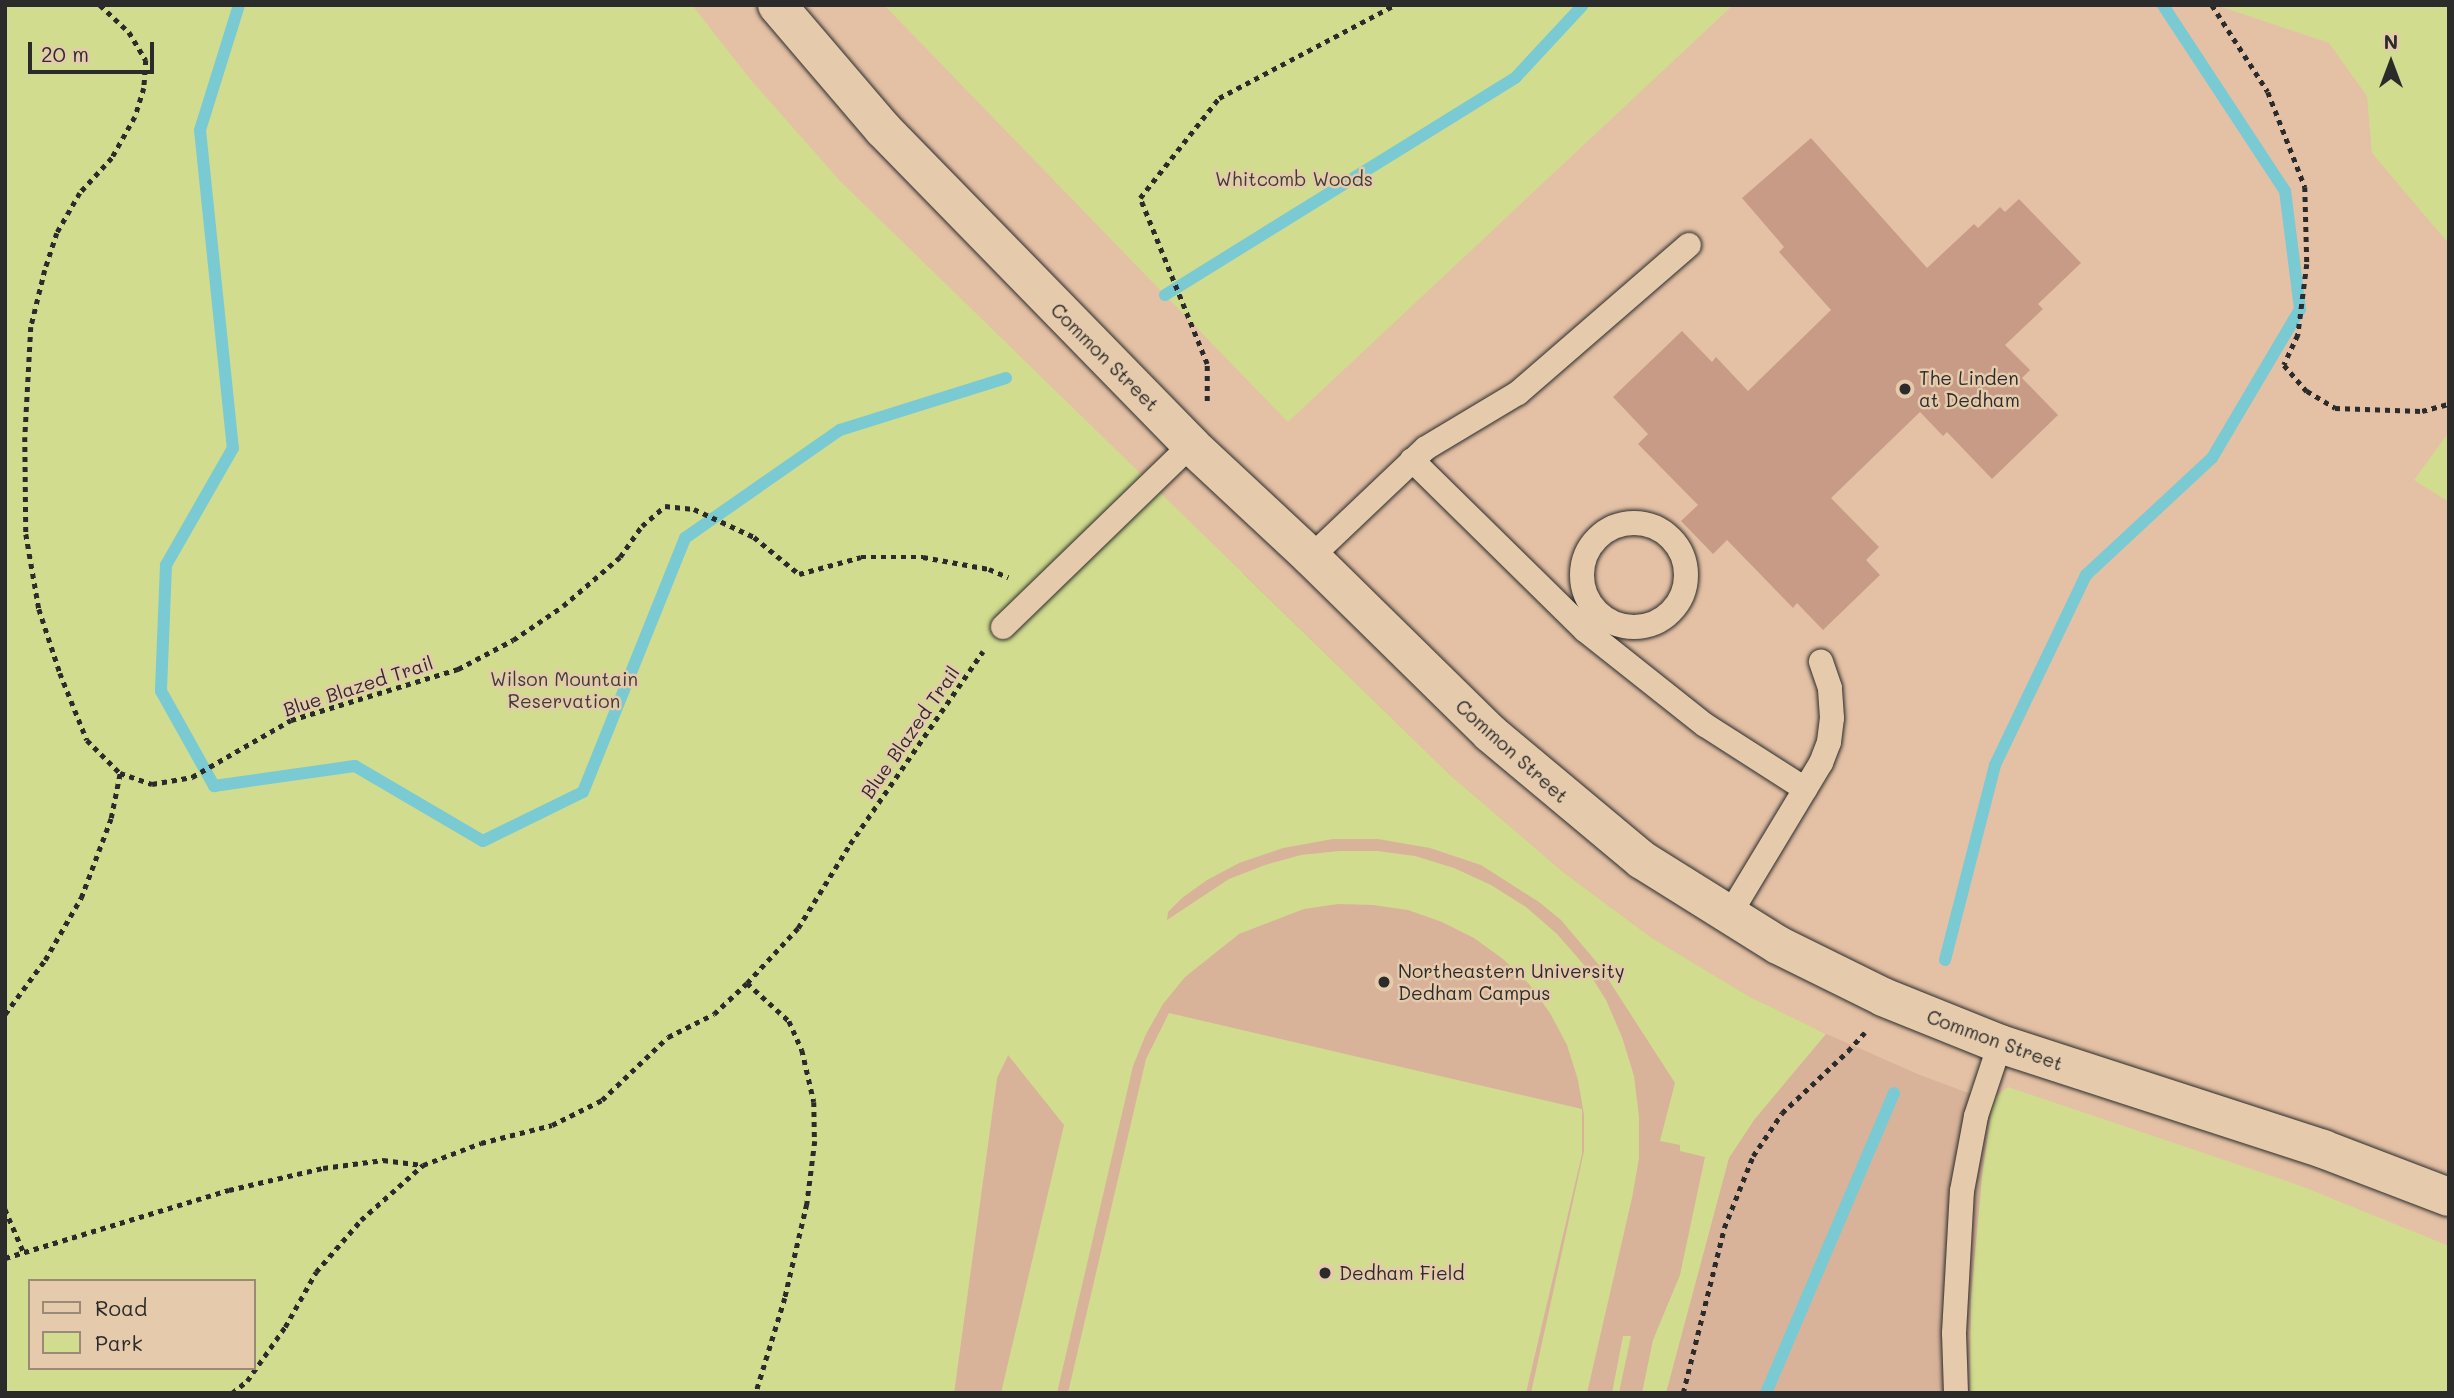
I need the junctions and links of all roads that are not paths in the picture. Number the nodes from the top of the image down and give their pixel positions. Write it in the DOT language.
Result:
graph roads {
  1 [pos="777,5"];
  2 [pos="1689,245"];
  3 [pos="1191,445"];
  4 [pos="1412,460"];
  5 [pos="1311,557"];
  6 [pos="1596,625"];
  7 [pos="1003,627"];
  8 [pos="1821,662"];
  9 [pos="1805,789"];
  10 [pos="1728,917"];
  11 [pos="2000,1044"];
  12 [pos="2449,1197"];
  13 [pos="1956,1393"];
  1 -- 3 [label="main road, Common Street"];
  2 -- 4 [label="lane"];
  3 -- 5 [label="main road, Common Street"];
  3 -- 7 [label="lane"];
  4 -- 5 [label="lane"];
  4 -- 6 [label="lane"];
  5 -- 10 [label="main road, Common Street"];
  6 -- 6 [label="lane"];
  6 -- 9 [label="lane"];
  8 -- 9 [label="lane"];
  9 -- 10 [label="lane"];
  10 -- 11 [label="main road, Common Street"];
  11 -- 12 [label="main road, Common Street"];
  11 -- 13 [label="lane"];
}
